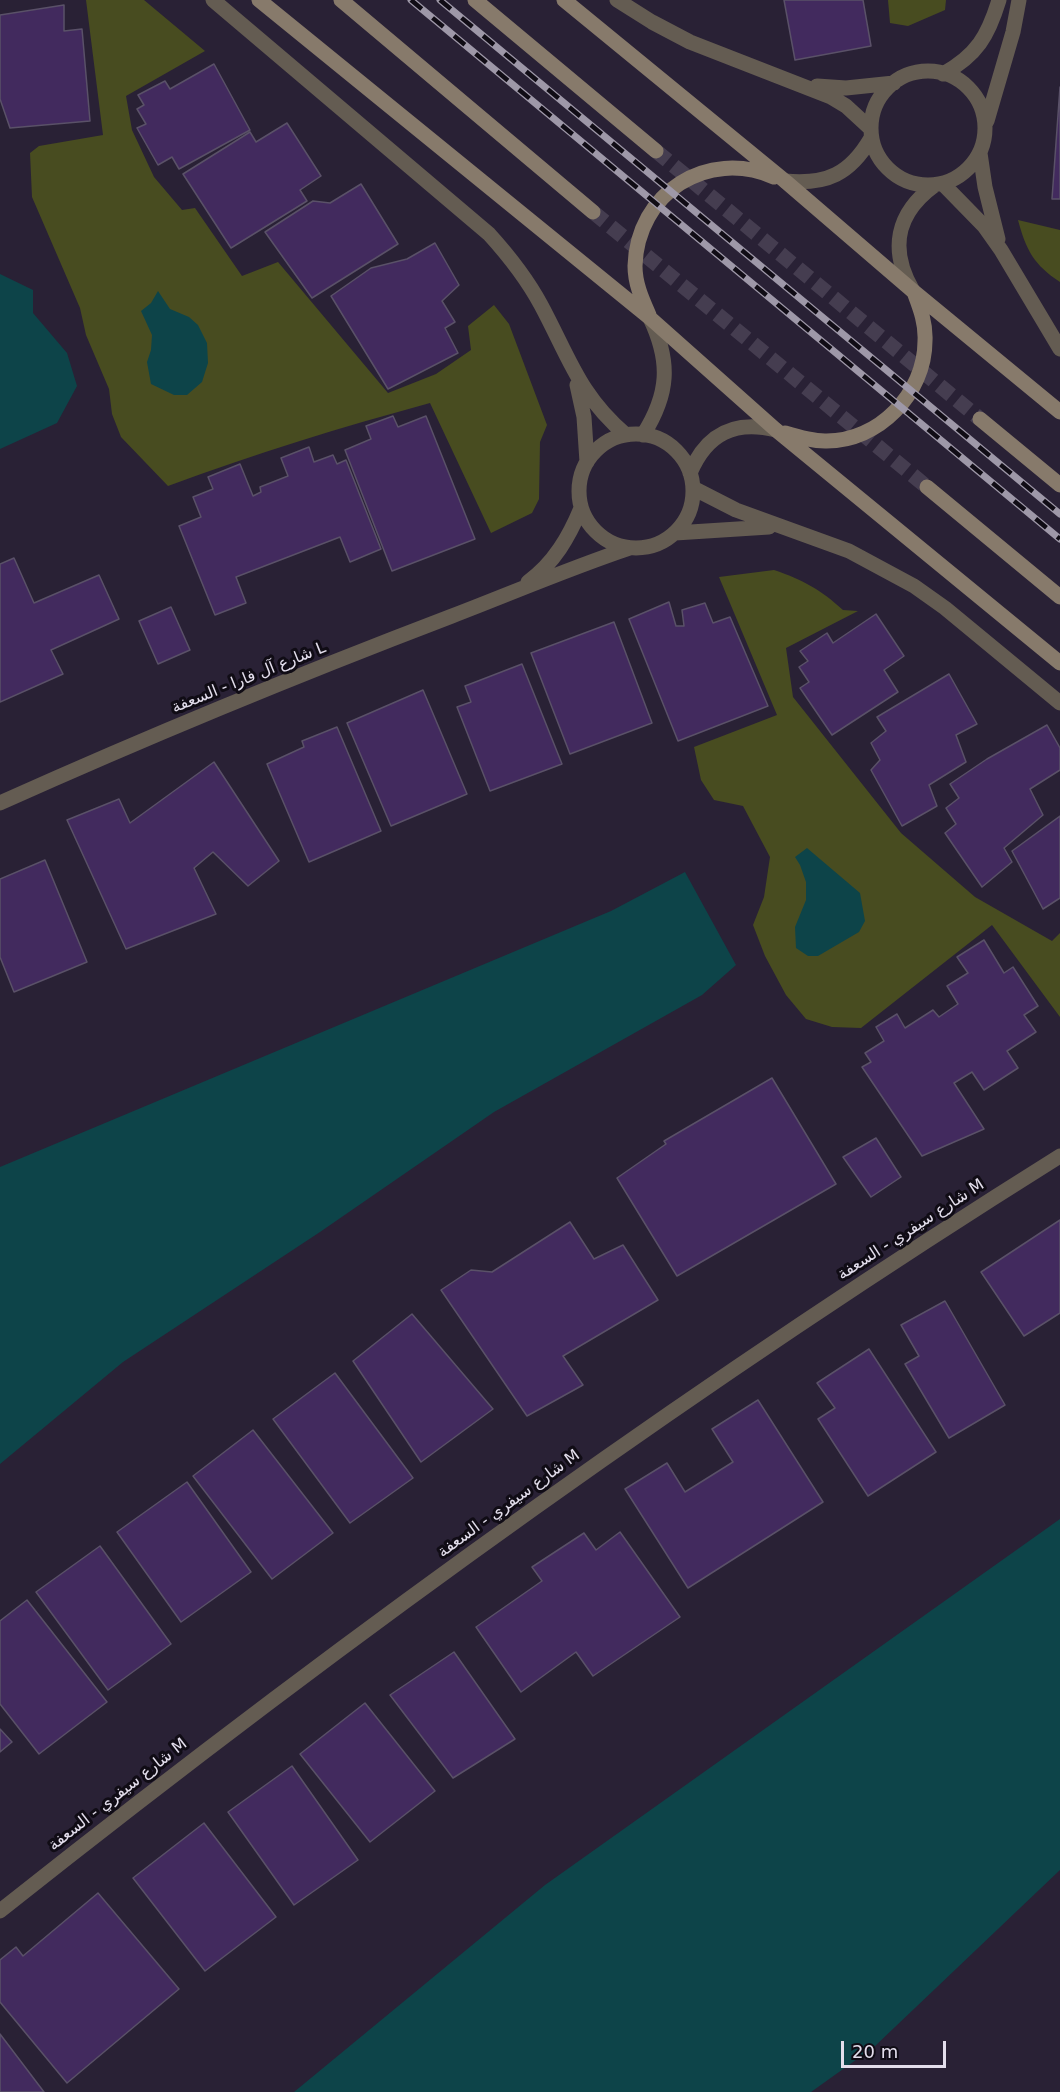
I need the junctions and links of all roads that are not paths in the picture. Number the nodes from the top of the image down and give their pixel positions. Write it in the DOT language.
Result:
graph roads {
  1 [pos="213,0"];
  2 [pos="259,0"];
  3 [pos="341,0"];
  4 [pos="475,0"];
  5 [pos="564,0"];
  6 [pos="617,0"];
  7 [pos="999,0"];
  8 [pos="1019,0"];
  9 [pos="943,74"];
  10 [pos="894,83"];
  11 [pos="799,84"];
  12 [pos="986,124"];
  13 [pos="871,134"];
  14 [pos="656,151"];
  15 [pos="980,153"];
  16 [pos="785,181"];
  17 [pos="939,185"];
  18 [pos="593,212"];
  19 [pos="1001,250"];
  20 [pos="913,291"];
  21 [pos="650,318"];
  22 [pos="1060,349"];
  23 [pos="574,373"];
  24 [pos="1060,412"];
  25 [pos="980,419"];
  26 [pos="776,429"];
  27 [pos="626,435"];
  28 [pos="643,435"];
  29 [pos="587,462"];
  30 [pos="690,473"];
  31 [pos="1060,485"];
  32 [pos="927,487"];
  33 [pos="693,488"];
  34 [pos="581,508"];
  35 [pos="781,527"];
  36 [pos="675,533"];
  37 [pos="630,548"];
  38 [pos="513,593"];
  39 [pos="1060,597"];
  40 [pos="1060,663"];
  41 [pos="1060,704"];
  42 [pos="0,803"];
  43 [pos="1060,1156"];
  44 [pos="0,1911"];
  1 -- 23 [label="street"];
  2 -- 21 [label="street"];
  3 -- 18 [label="street"];
  4 -- 14 [label="street"];
  5 -- 16 [label="street"];
  6 -- 11 [label="street"];
  7 -- 9 [label="street"];
  8 -- 12 [label="street"];
  9 -- 10 [label="street"];
  9 -- 12 [label="street"];
  10 -- 11 [label="street"];
  10 -- 13 [label="street"];
  11 -- 13 [label="street"];
  12 -- 15 [label="street"];
  13 -- 16 [label="street"];
  13 -- 17 [label="street"];
  15 -- 17 [label="street"];
  15 -- 19 [label="street"];
  16 -- 20 [label="street"];
  16 -- 21 [label="street"];
  17 -- 19 [label="street"];
  17 -- 20 [label="street"];
  19 -- 22 [label="street"];
  20 -- 24 [label="street"];
  20 -- 26 [label="street"];
  21 -- 26 [label="street"];
  21 -- 28 [label="street"];
  23 -- 27 [label="street"];
  23 -- 29 [label="street"];
  25 -- 31 [label="street"];
  26 -- 30 [label="street"];
  26 -- 40 [label="street"];
  27 -- 28 [label="street"];
  27 -- 29 [label="street"];
  28 -- 30 [label="street"];
  29 -- 34 [label="street"];
  30 -- 33 [label="street"];
  32 -- 39 [label="street"];
  33 -- 35 [label="street"];
  33 -- 36 [label="street"];
  34 -- 37 [label="street"];
  34 -- 38 [label="street, شارع آل فارا - السعفة L"];
  35 -- 36 [label="street"];
  35 -- 41 [label="street"];
  36 -- 37 [label="street"];
  37 -- 38 [label="street, شارع آل فارا - السعفة L"];
  38 -- 42 [label="street, شارع آل فارا - السعفة L"];
  43 -- 44 [label="street, شارع سيفري - السعفة M"];
}
